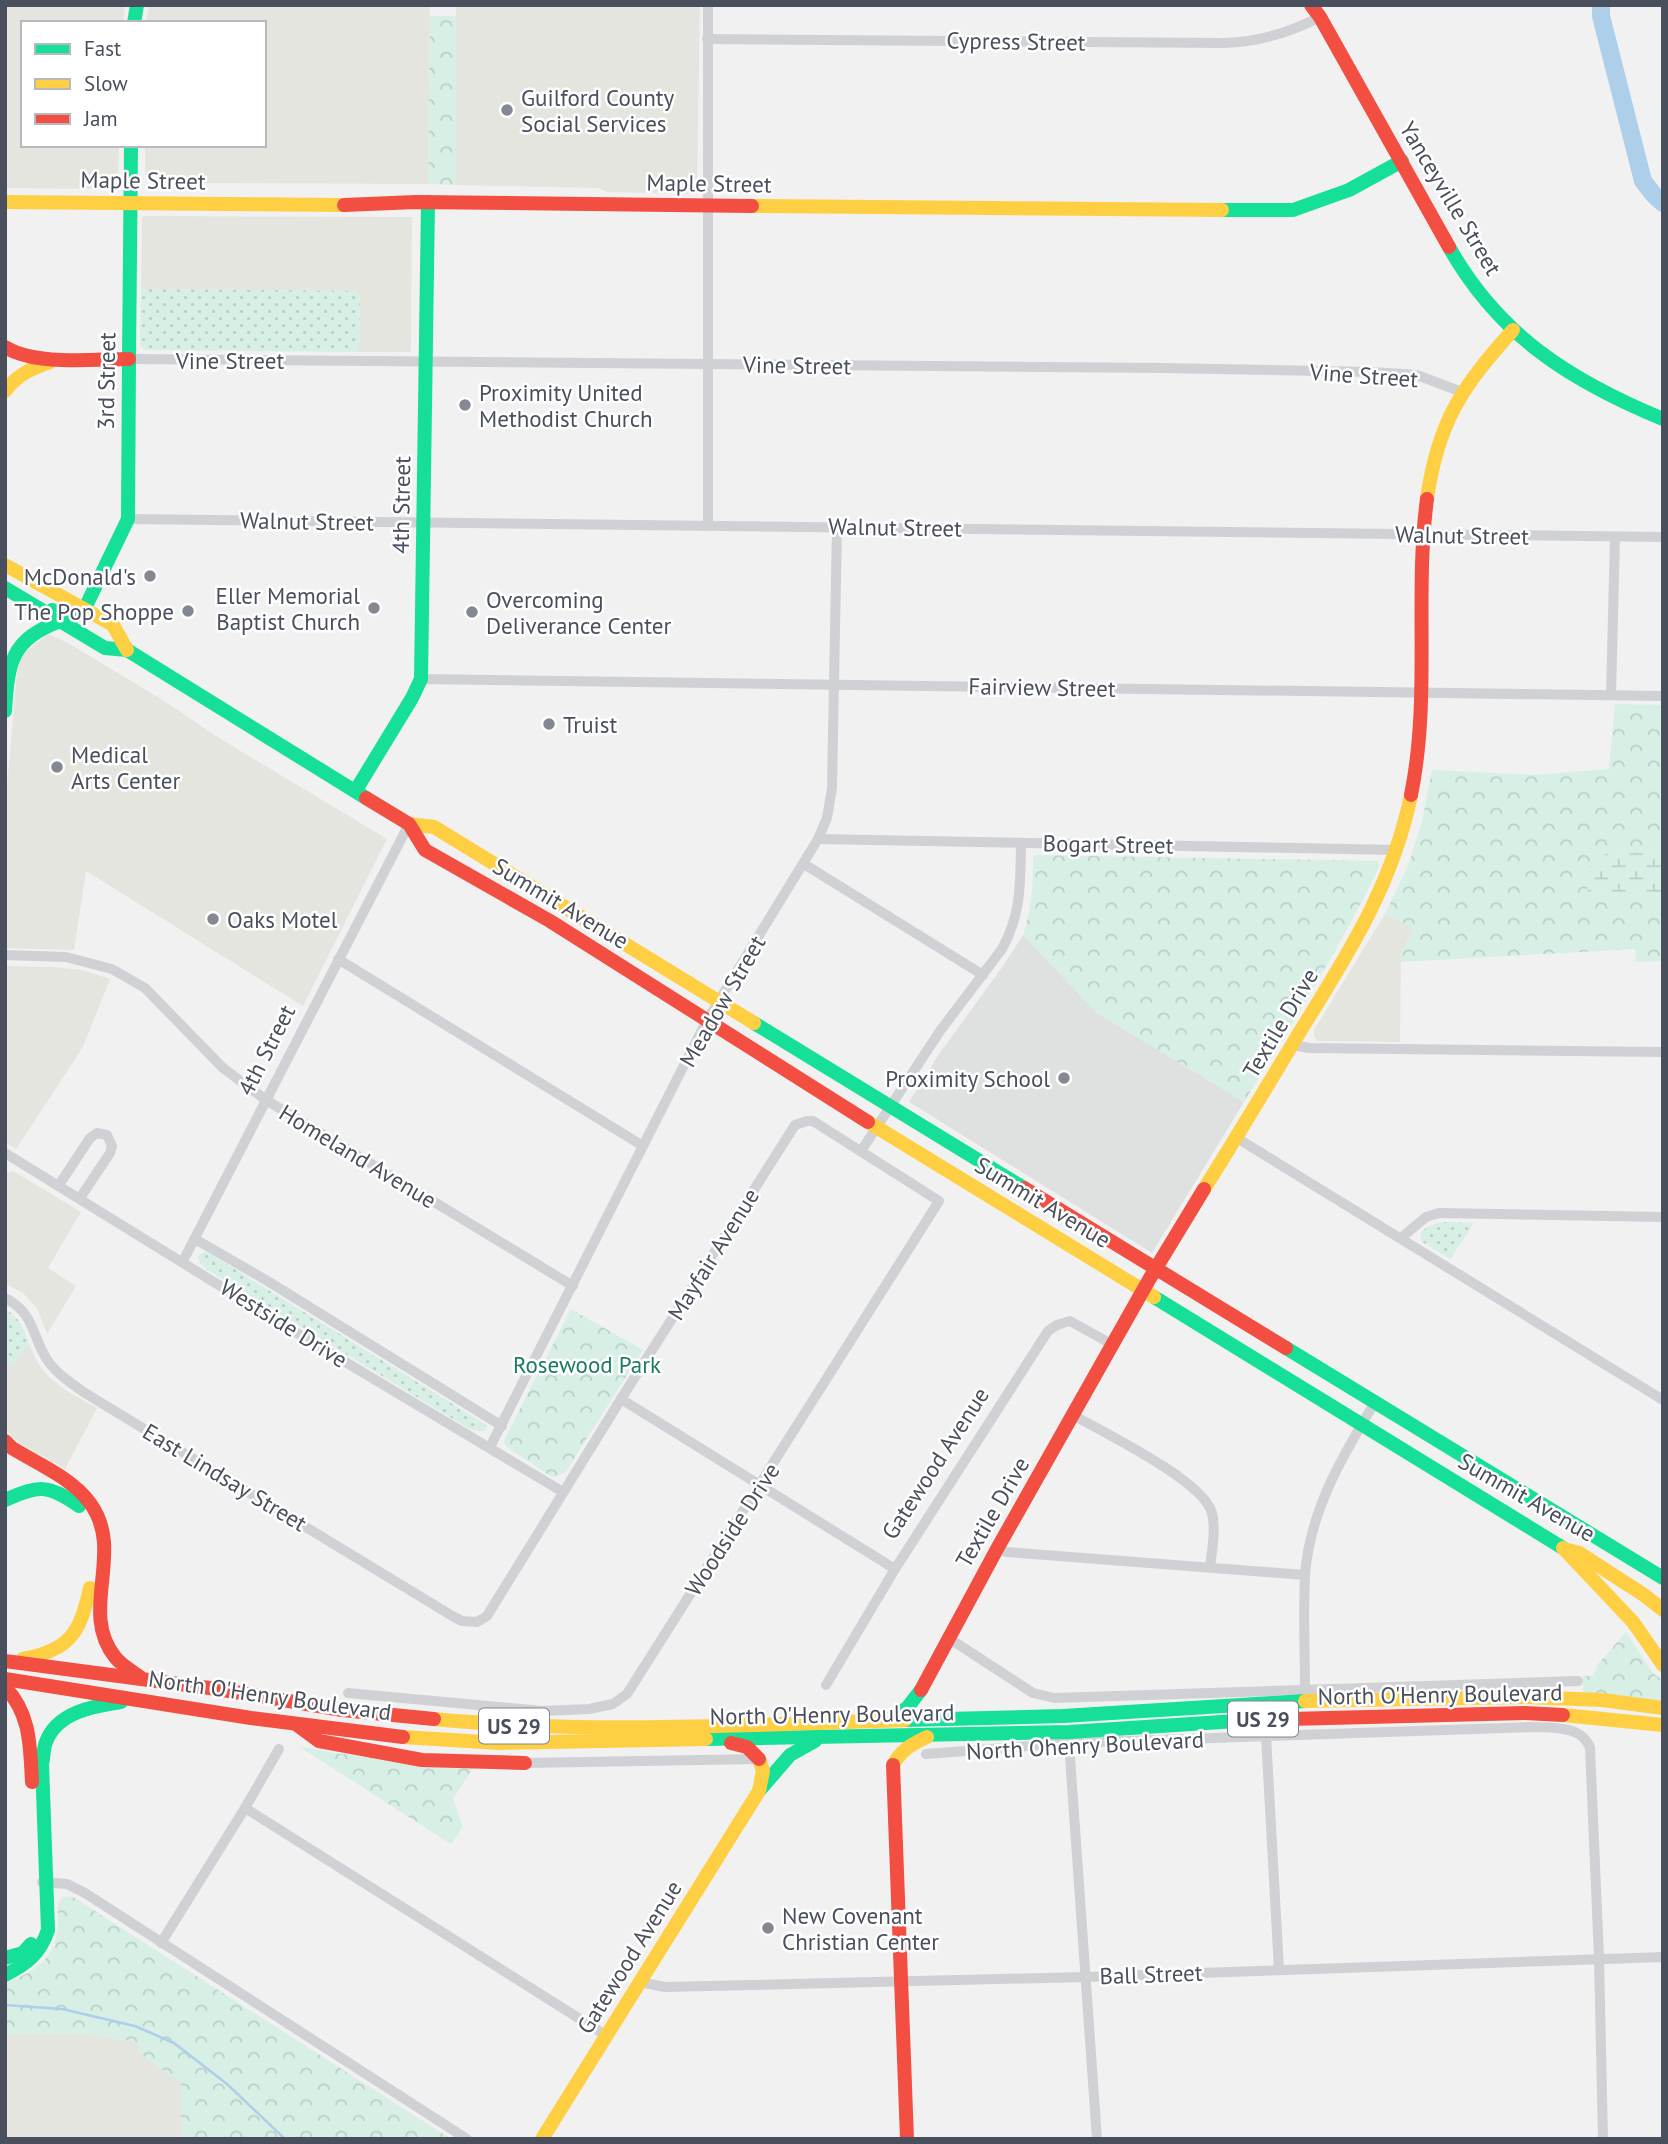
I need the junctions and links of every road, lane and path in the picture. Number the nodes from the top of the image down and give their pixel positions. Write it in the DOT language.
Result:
graph roads {
  1 [pos="708,5"];
  2 [pos="1315,11"];
  3 [pos="708,38"];
  4 [pos="131,147"];
  5 [pos="1402,161"];
  6 [pos="5,202"];
  7 [pos="428,202"];
  8 [pos="131,203"];
  9 [pos="709,206"];
  10 [pos="1513,330"];
  11 [pos="5,347"];
  12 [pos="60,359"];
  13 [pos="130,359"];
  14 [pos="425,362"];
  15 [pos="710,364"];
  16 [pos="5,391"];
  17 [pos="1462,392"];
  18 [pos="1663,419"];
  19 [pos="128,519"];
  20 [pos="424,523"];
  21 [pos="708,526"];
  22 [pos="836,527"];
  23 [pos="1423,534"];
  24 [pos="1615,537"];
  25 [pos="1663,537"];
  26 [pos="5,565"];
  27 [pos="5,588"];
  28 [pos="34,605"];
  29 [pos="85,608"];
  30 [pos="60,621"];
  31 [pos="127,650"];
  32 [pos="421,679"];
  33 [pos="834,684"];
  34 [pos="1421,694"];
  35 [pos="1611,695"];
  36 [pos="1663,696"];
  37 [pos="5,711"];
  38 [pos="356,790"];
  39 [pos="409,824"];
  40 [pos="818,839"];
  41 [pos="1021,843"];
  42 [pos="1397,850"];
  43 [pos="804,864"];
  44 [pos="5,955"];
  45 [pos="338,960"];
  46 [pos="983,975"];
  47 [pos="718,1001"];
  48 [pos="708,1020"];
  49 [pos="1292,1045"];
  50 [pos="1663,1052"];
  51 [pos="265,1100"];
  52 [pos="892,1108"];
  53 [pos="877,1128"];
  54 [pos="1237,1138"];
  55 [pos="642,1146"];
  56 [pos="861,1151"];
  57 [pos="5,1153"];
  58 [pos="59,1185"];
  59 [pos="80,1198"];
  60 [pos="1663,1217"];
  61 [pos="195,1238"];
  62 [pos="1401,1238"];
  63 [pos="183,1261"];
  64 [pos="1156,1268"];
  65 [pos="573,1286"];
  66 [pos="1144,1290"];
  67 [pos="5,1298"];
  68 [pos="1113,1345"];
  69 [pos="621,1399"];
  70 [pos="1663,1400"];
  71 [pos="1375,1402"];
  72 [pos="1073,1415"];
  73 [pos="1362,1423"];
  74 [pos="502,1426"];
  75 [pos="5,1441"];
  76 [pos="490,1447"];
  77 [pos="761,1485"];
  78 [pos="563,1492"];
  79 [pos="5,1500"];
  80 [pos="1556,1513"];
  81 [pos="1542,1535"];
  82 [pos="1563,1548"];
  83 [pos="997,1549"];
  84 [pos="1210,1567"];
  85 [pos="895,1569"];
  86 [pos="1305,1575"];
  87 [pos="1663,1578"];
  88 [pos="1663,1610"];
  89 [pos="477,1622"];
  90 [pos="947,1637"];
  91 [pos="6,1661"];
  92 [pos="1663,1665"];
  93 [pos="5,1679"];
  94 [pos="146,1680"];
  95 [pos="1578,1681"];
  96 [pos="826,1685"];
  97 [pos="5,1687"];
  98 [pos="921,1690"];
  99 [pos="1305,1690"];
  100 [pos="348,1693"];
  101 [pos="138,1700"];
  102 [pos="1663,1708"];
  103 [pos="950,1719"];
  104 [pos="886,1721"];
  105 [pos="296,1724"];
  106 [pos="1663,1725"];
  107 [pos="932,1735"];
  108 [pos="864,1736"];
  109 [pos="1266,1736"];
  110 [pos="831,1737"];
  111 [pos="720,1740"];
  112 [pos="1069,1743"];
  113 [pos="279,1749"];
  114 [pos="926,1754"];
  115 [pos="759,1759"];
  116 [pos="525,1763"];
  117 [pos="893,1765"];
  118 [pos="759,1791"];
  119 [pos="246,1808"];
  120 [pos="43,1882"];
  121 [pos="161,1943"];
  122 [pos="1663,1956"];
  123 [pos="5,1958"];
  124 [pos="1599,1958"];
  125 [pos="1279,1970"];
  126 [pos="5,1975"];
  127 [pos="1085,1977"];
  128 [pos="639,1982"];
  129 [pos="900,1982"];
  130 [pos="607,2036"];
  131 [pos="467,2139"];
  132 [pos="542,2139"];
  133 [pos="907,2139"];
  134 [pos="1097,2139"];
  135 [pos="1603,2139"];
  1 -- 3 [label="street"];
  2 -- 3 [label="street, Cypress Street"];
  2 -- 5 [label="main road, Yanceyville Street"];
  3 -- 9 [label="street"];
  4 -- 8 [label="main road, 3rd Street"];
  5 -- 9 [label="main road, Maple Street"];
  5 -- 10 [label="main road, Yanceyville Street"];
  6 -- 8 [label="main road, Maple Street"];
  7 -- 8 [label="main road, Maple Street"];
  7 -- 9 [label="main road, Maple Street"];
  7 -- 14 [label="main road, 4th Street"];
  8 -- 13 [label="main road, 3rd Street"];
  9 -- 15 [label="street"];
  10 -- 17 [label="main road, Textile Drive"];
  10 -- 18 [label="main road, Yanceyville Street"];
  11 -- 12 [label="main road"];
  12 -- 13 [label="main road"];
  12 -- 16 [label="main road"];
  13 -- 14 [label="street, Vine Street"];
  13 -- 19 [label="main road, 3rd Street"];
  14 -- 15 [label="street, Vine Street"];
  14 -- 20 [label="main road, 4th Street"];
  15 -- 17 [label="street, Vine Street"];
  15 -- 21 [label="street"];
  17 -- 23 [label="main road, Textile Drive"];
  19 -- 20 [label="street, Walnut Street"];
  19 -- 29 [label="main road, 3rd Street"];
  20 -- 21 [label="street, Walnut Street"];
  20 -- 32 [label="main road, 4th Street"];
  21 -- 22 [label="street, Walnut Street"];
  22 -- 23 [label="street, Walnut Street"];
  22 -- 33 [label="street, Meadow Street"];
  23 -- 24 [label="street, Walnut Street"];
  23 -- 34 [label="main road, Textile Drive"];
  24 -- 25 [label="street, Walnut Street"];
  24 -- 35 [label="street"];
  26 -- 29 [label="main road, Summit Avenue"];
  27 -- 28 [label="main road, Summit Avenue"];
  28 -- 29 [label="main road"];
  28 -- 30 [label="main road, Summit Avenue"];
  29 -- 31 [label="main road, Summit Avenue"];
  30 -- 31 [label="main road, Summit Avenue"];
  30 -- 37 [label="main road"];
  31 -- 38 [label="main road, Summit Avenue"];
  32 -- 33 [label="street, Fairview Street"];
  32 -- 38 [label="main road, 4th Street"];
  33 -- 34 [label="street, Fairview Street"];
  33 -- 40 [label="street, Meadow Street"];
  34 -- 35 [label="street, Fairview Street"];
  34 -- 42 [label="main road, Textile Drive"];
  35 -- 36 [label="street, Fairview Street"];
  38 -- 39 [label="main road, Summit Avenue"];
  39 -- 45 [label="street, 4th Street"];
  39 -- 47 [label="main road, Summit Avenue"];
  39 -- 48 [label="main road, Summit Avenue"];
  40 -- 41 [label="street, Bogart Street"];
  40 -- 43 [label="street, Meadow Street"];
  41 -- 42 [label="street, Bogart Street"];
  41 -- 46 [label="street"];
  42 -- 49 [label="main road, Textile Drive"];
  43 -- 46 [label="street"];
  43 -- 47 [label="street, Meadow Street"];
  44 -- 51 [label="street, Homeland Avenue"];
  45 -- 51 [label="street, 4th Street"];
  45 -- 55 [label="street"];
  46 -- 52 [label="street"];
  47 -- 48 [label="street, Meadow Street"];
  47 -- 52 [label="main road, Summit Avenue"];
  48 -- 53 [label="main road, Summit Avenue"];
  48 -- 55 [label="street, Meadow Street"];
  49 -- 50 [label="street"];
  49 -- 54 [label="main road, Textile Drive"];
  51 -- 61 [label="street, 4th Street"];
  51 -- 65 [label="street, Homeland Avenue"];
  52 -- 53 [label="street"];
  52 -- 64 [label="main road, Summit Avenue"];
  53 -- 56 [label="street"];
  53 -- 66 [label="main road, Summit Avenue"];
  54 -- 62 [label="street"];
  54 -- 64 [label="main road, Textile Drive"];
  55 -- 65 [label="street, Meadow Street"];
  56 -- 69 [label="street, Mayfair Avenue"];
  56 -- 77 [label="street, Woodside Drive"];
  57 -- 58 [label="street, Westside Drive"];
  58 -- 59 [label="street, Westside Drive"];
  58 -- 59 [label="street"];
  59 -- 63 [label="street, Westside Drive"];
  60 -- 62 [label="street"];
  61 -- 63 [label="street, 4th Street"];
  61 -- 74 [label="street, Westside Drive"];
  62 -- 70 [label="street"];
  63 -- 76 [label="street, Westside Drive"];
  64 -- 66 [label="main road, Textile Drive"];
  64 -- 71 [label="main road, Summit Avenue"];
  65 -- 74 [label="street, Meadow Street"];
  66 -- 68 [label="main road, Textile Drive"];
  66 -- 73 [label="main road, Summit Avenue"];
  67 -- 89 [label="street, East Lindsay Street"];
  68 -- 72 [label="main road, Textile Drive"];
  68 -- 85 [label="street, Gatewood Avenue"];
  69 -- 77 [label="street"];
  69 -- 78 [label="street, Mayfair Avenue"];
  71 -- 73 [label="street"];
  71 -- 80 [label="main road, Summit Avenue"];
  72 -- 83 [label="main road, Textile Drive"];
  72 -- 84 [label="street"];
  73 -- 81 [label="main road, Summit Avenue"];
  73 -- 86 [label="street"];
  74 -- 76 [label="street, Meadow Street"];
  75 -- 94 [label="main road"];
  76 -- 78 [label="street, Westside Drive"];
  77 -- 85 [label="street"];
  77 -- 100 [label="street, Woodside Drive"];
  78 -- 89 [label="street, Mayfair Avenue"];
  79 -- 91 [label="main road"];
  80 -- 81 [label="main road"];
  80 -- 87 [label="main road, Summit Avenue"];
  81 -- 82 [label="main road, Summit Avenue"];
  82 -- 88 [label="main road, Summit Avenue"];
  82 -- 92 [label="main road"];
  83 -- 84 [label="street"];
  83 -- 90 [label="main road, Textile Drive"];
  84 -- 86 [label="street"];
  85 -- 96 [label="street, Gatewood Avenue"];
  86 -- 99 [label="street"];
  90 -- 98 [label="main road, Textile Drive"];
  90 -- 99 [label="street, North Ohenry Boulevard"];
  91 -- 94 [label="main road, North O'Henry Boulevard / US 29"];
  93 -- 101 [label="main road, North O'Henry Boulevard / US 29"];
  94 -- 104 [label="main road, North O'Henry Boulevard / US 29"];
  95 -- 99 [label="street, North Ohenry Boulevard"];
  97 -- 120 [label="main road"];
  98 -- 103 [label="main road"];
  98 -- 104 [label="main road, Textile Drive"];
  101 -- 105 [label="main road, North O'Henry Boulevard / US 29"];
  101 -- 120 [label="main road"];
  102 -- 103 [label="main road, North O'Henry Boulevard / US 29"];
  103 -- 104 [label="main road, North O'Henry Boulevard / US 29"];
  105 -- 111 [label="main road, North O'Henry Boulevard / US 29"];
  105 -- 116 [label="main road"];
  106 -- 107 [label="main road, North O'Henry Boulevard / US 29"];
  107 -- 108 [label="main road, North O'Henry Boulevard / US 29"];
  107 -- 117 [label="main road"];
  108 -- 110 [label="main road, North O'Henry Boulevard / US 29"];
  108 -- 117 [label="main road"];
  109 -- 112 [label="street, North Ohenry Boulevard"];
  109 -- 124 [label="street, North Ohenry Boulevard"];
  109 -- 125 [label="street"];
  110 -- 111 [label="main road, North O'Henry Boulevard / US 29"];
  110 -- 118 [label="main road, Gatewood Avenue"];
  111 -- 115 [label="main road"];
  112 -- 114 [label="street, North Ohenry Boulevard"];
  112 -- 127 [label="street"];
  113 -- 119 [label="street"];
  115 -- 116 [label="street"];
  115 -- 118 [label="main road"];
  117 -- 129 [label="main road"];
  118 -- 128 [label="main road, Gatewood Avenue"];
  119 -- 121 [label="street"];
  119 -- 130 [label="street"];
  120 -- 121 [label="street"];
  120 -- 123 [label="main road"];
  120 -- 126 [label="main road"];
  121 -- 131 [label="street"];
  122 -- 124 [label="street, Ball Street"];
  124 -- 125 [label="street, Ball Street"];
  124 -- 135 [label="street"];
  125 -- 127 [label="street, Ball Street"];
  127 -- 129 [label="street, Ball Street"];
  127 -- 134 [label="street"];
  128 -- 129 [label="street, Ball Street"];
  128 -- 130 [label="main road, Gatewood Avenue"];
  129 -- 133 [label="main road"];
  130 -- 132 [label="main road, Gatewood Avenue"];
}
